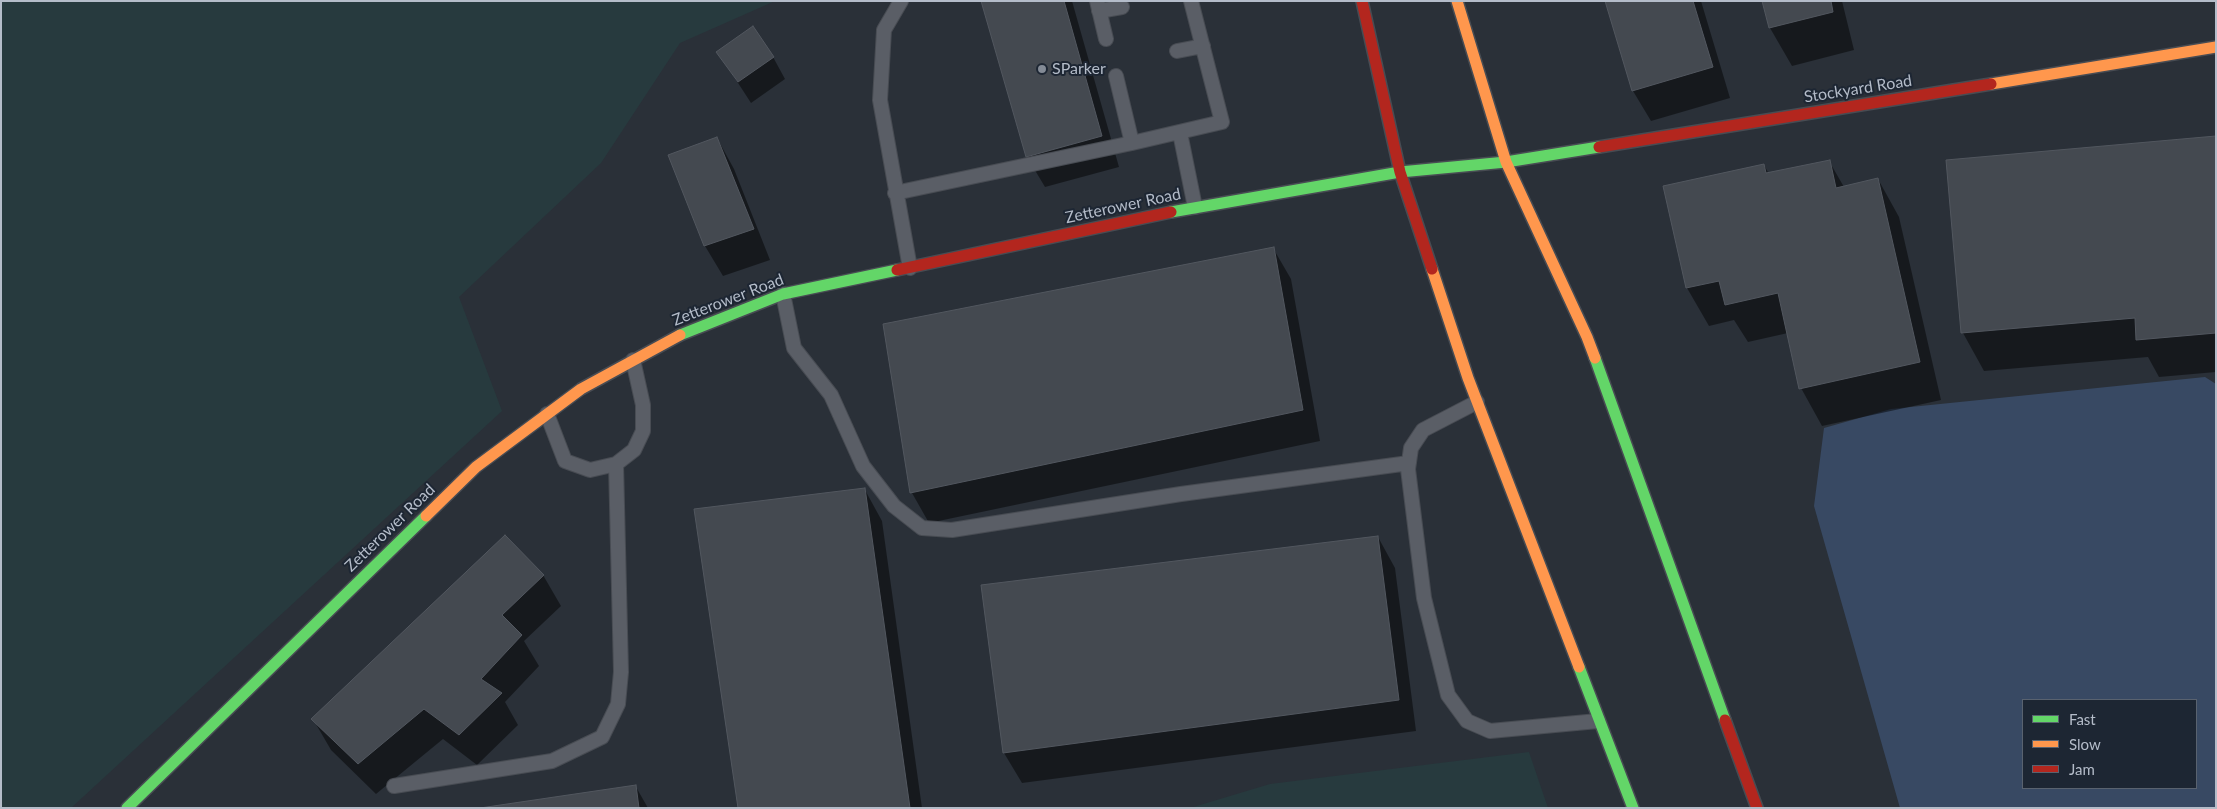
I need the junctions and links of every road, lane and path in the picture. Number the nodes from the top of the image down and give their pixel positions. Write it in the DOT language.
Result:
graph roads {
  1 [pos="901,1"];
  2 [pos="1191,1"];
  3 [pos="1362,1"];
  4 [pos="1457,1"];
  5 [pos="1098,6"];
  6 [pos="1122,7"];
  7 [pos="1106,39"];
  8 [pos="1203,46"];
  9 [pos="2216,47"];
  10 [pos="1177,51"];
  11 [pos="1116,76"];
  12 [pos="1180,133"];
  13 [pos="1132,144"];
  14 [pos="1506,162"];
  15 [pos="1400,172"];
  16 [pos="895,193"];
  17 [pos="1195,207"];
  18 [pos="910,268"];
  19 [pos="782,294"];
  20 [pos="633,360"];
  21 [pos="1476,402"];
  22 [pos="547,414"];
  23 [pos="1409,463"];
  24 [pos="616,464"];
  25 [pos="1598,722"];
  26 [pos="394,786"];
  27 [pos="127,808"];
  28 [pos="1633,808"];
  29 [pos="1757,808"];
  1 -- 16 [label="lane"];
  2 -- 8 [label="lane"];
  3 -- 15 [label="street"];
  4 -- 14 [label="street"];
  5 -- 6 [label="lane"];
  5 -- 7 [label="lane"];
  8 -- 10 [label="lane"];
  8 -- 12 [label="lane"];
  9 -- 14 [label="street, Stockyard Road"];
  11 -- 13 [label="lane"];
  12 -- 13 [label="lane"];
  12 -- 17 [label="lane"];
  13 -- 16 [label="lane"];
  14 -- 15 [label="street, Zetterower Road"];
  14 -- 29 [label="street"];
  15 -- 17 [label="street, Zetterower Road"];
  15 -- 21 [label="street"];
  16 -- 18 [label="lane"];
  17 -- 18 [label="street, Zetterower Road"];
  18 -- 19 [label="street, Zetterower Road"];
  19 -- 20 [label="street, Zetterower Road"];
  19 -- 23 [label="lane"];
  20 -- 22 [label="street, Zetterower Road"];
  20 -- 24 [label="lane"];
  21 -- 23 [label="lane"];
  21 -- 25 [label="street"];
  22 -- 24 [label="lane"];
  22 -- 27 [label="street, Zetterower Road"];
  23 -- 25 [label="lane"];
  24 -- 26 [label="lane"];
  25 -- 28 [label="street"];
}
